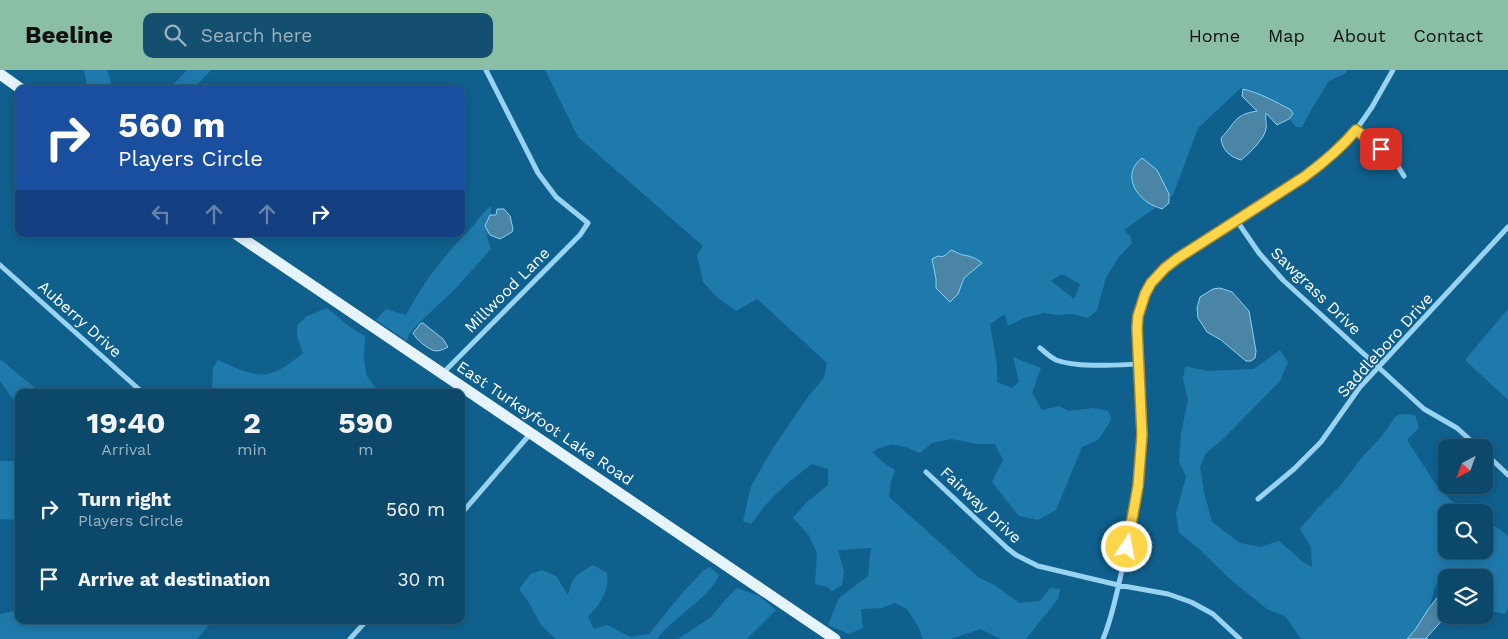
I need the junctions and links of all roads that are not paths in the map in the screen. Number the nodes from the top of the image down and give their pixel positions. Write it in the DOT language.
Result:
graph roads {
  1 [pos="486,70"];
  2 [pos="1393,70"];
  3 [pos="0,74"];
  4 [pos="15,85"];
  5 [pos="1356,130"];
  6 [pos="1404,176"];
  7 [pos="1237,221"];
  8 [pos="1508,227"];
  9 [pos="240,237"];
  10 [pos="0,265"];
  11 [pos="1040,348"];
  12 [pos="1139,364"];
  13 [pos="1378,367"];
  14 [pos="443,373"];
  15 [pos="139,389"];
  16 [pos="532,433"];
  17 [pos="1469,439"];
  18 [pos="1493,461"];
  19 [pos="926,472"];
  20 [pos="1508,475"];
  21 [pos="1258,499"];
  22 [pos="465,509"];
  23 [pos="1118,585"];
  24 [pos="363,624"];
  25 [pos="350,639"];
  26 [pos="834,639"];
  27 [pos="1103,639"];
  28 [pos="1240,639"];
  1 -- 14 [label="street, Millwood Lane"];
  2 -- 5 [label="street"];
  3 -- 4 [label="main road"];
  5 -- 6 [label="street"];
  5 -- 7 [label="street"];
  7 -- 12 [label="street"];
  7 -- 13 [label="street, Sawgrass Drive"];
  8 -- 13 [label="street, Saddleboro Drive"];
  9 -- 14 [label="main road, East Turkeyfoot Lake Road"];
  10 -- 15 [label="street, Auberry Drive"];
  11 -- 12 [label="street"];
  12 -- 23 [label="street"];
  13 -- 17 [label="street, Sawgrass Drive"];
  13 -- 21 [label="street, Saddleboro Drive"];
  14 -- 16 [label="main road, East Turkeyfoot Lake Road"];
  16 -- 22 [label="street"];
  16 -- 26 [label="main road, East Turkeyfoot Lake Road"];
  18 -- 20 [label="street"];
  19 -- 23 [label="street, Fairway Drive"];
  23 -- 27 [label="street"];
  23 -- 28 [label="street, Fairway Drive"];
  24 -- 25 [label="street"];
}
